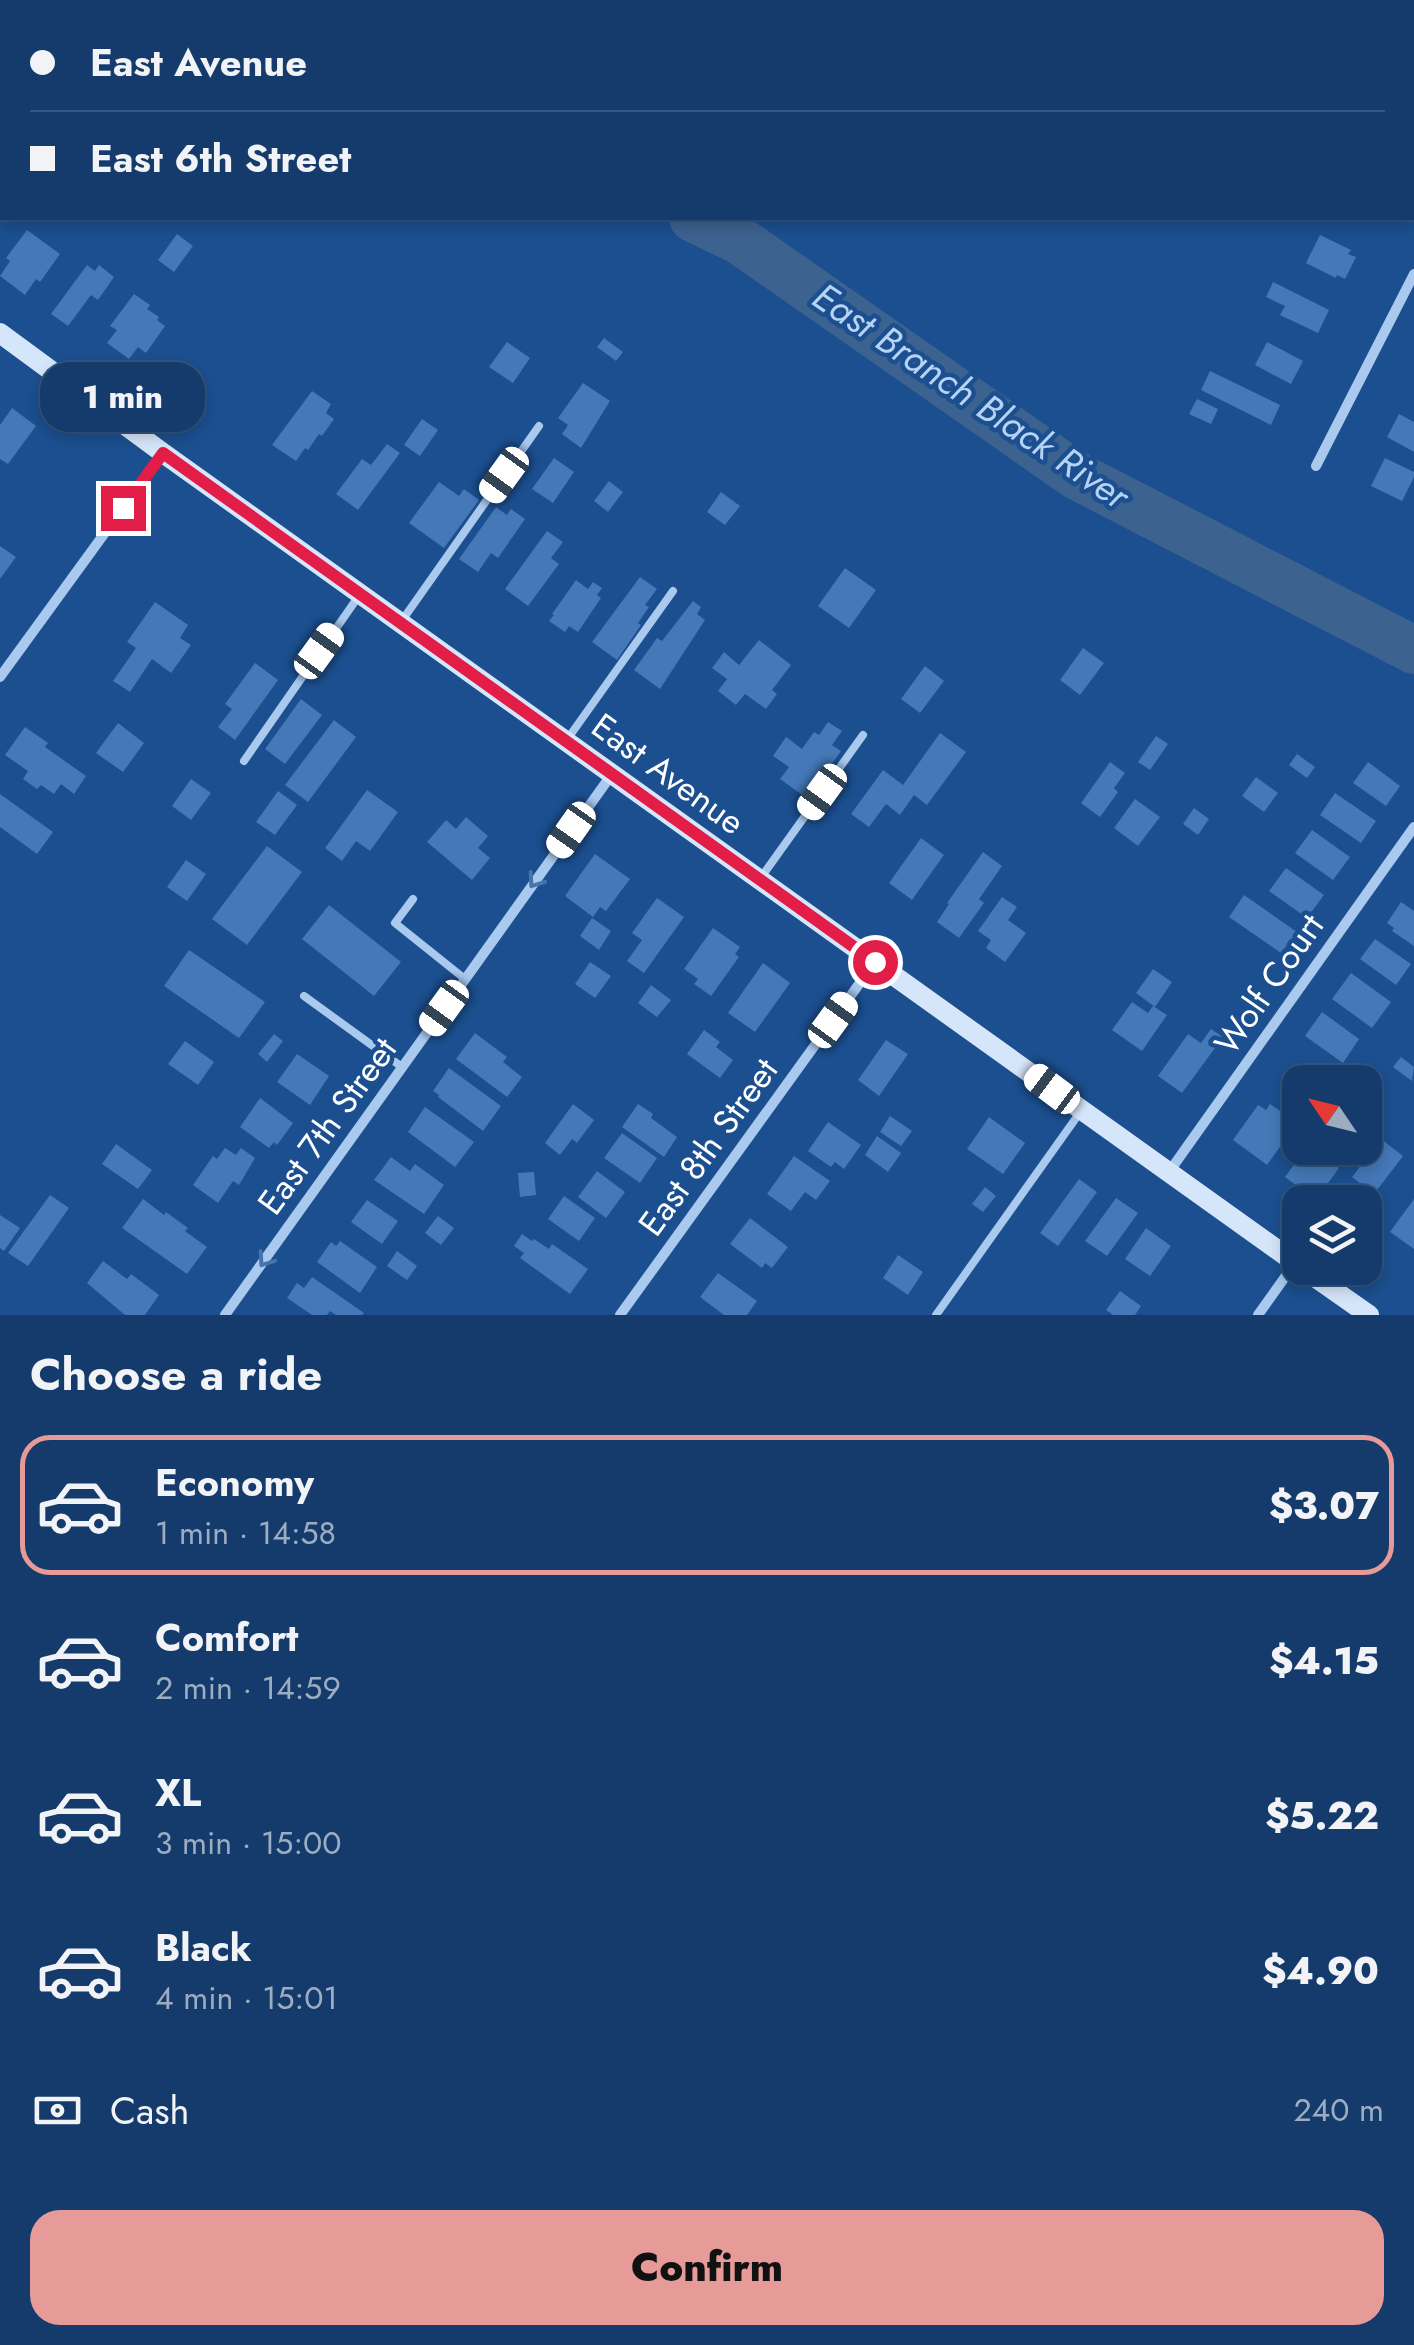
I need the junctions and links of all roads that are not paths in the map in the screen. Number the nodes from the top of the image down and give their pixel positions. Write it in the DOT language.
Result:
graph roads {
  1 [pos="1414,274"];
  2 [pos="0,333"];
  3 [pos="539,426"];
  4 [pos="163,453"];
  5 [pos="1316,466"];
  6 [pos="673,591"];
  7 [pos="360,594"];
  8 [pos="400,622"];
  9 [pos="0,677"];
  10 [pos="863,735"];
  11 [pos="566,741"];
  12 [pos="244,761"];
  13 [pos="612,773"];
  14 [pos="1414,826"];
  15 [pos="760,880"];
  16 [pos="413,899"];
  17 [pos="875,962"];
  18 [pos="466,979"];
  19 [pos="304,996"];
  20 [pos="402,1067"];
  21 [pos="1081,1112"];
  22 [pos="1169,1172"];
  23 [pos="1282,1253"];
  24 [pos="1283,1285"];
  25 [pos="1327,1285"];
  26 [pos="226,1315"];
  27 [pos="620,1315"];
  28 [pos="936,1315"];
  29 [pos="1258,1315"];
  30 [pos="1368,1315"];
  1 -- 5 [label="street"];
  2 -- 4 [label="street, East Avenue"];
  3 -- 8 [label="lane"];
  4 -- 7 [label="street, East Avenue"];
  4 -- 9 [label="street"];
  6 -- 11 [label="lane"];
  7 -- 8 [label="street, East Avenue"];
  7 -- 12 [label="lane"];
  8 -- 11 [label="street, East Avenue"];
  10 -- 15 [label="lane"];
  11 -- 13 [label="street, East Avenue"];
  13 -- 15 [label="street, East Avenue"];
  13 -- 18 [label="street, East 7th Street, one-way"];
  14 -- 22 [label="street, Wolf Court"];
  15 -- 17 [label="street, East Avenue"];
  16 -- 18 [label="lane"];
  17 -- 21 [label="street, East Avenue"];
  17 -- 27 [label="street, East 8th Street"];
  18 -- 20 [label="street, East 7th Street"];
  19 -- 20 [label="lane"];
  20 -- 26 [label="street, East 7th Street, one-way"];
  21 -- 22 [label="street, East Avenue"];
  21 -- 28 [label="lane"];
  22 -- 23 [label="street, East Avenue"];
  24 -- 29 [label="street"];
  25 -- 30 [label="street, East Avenue"];
}
